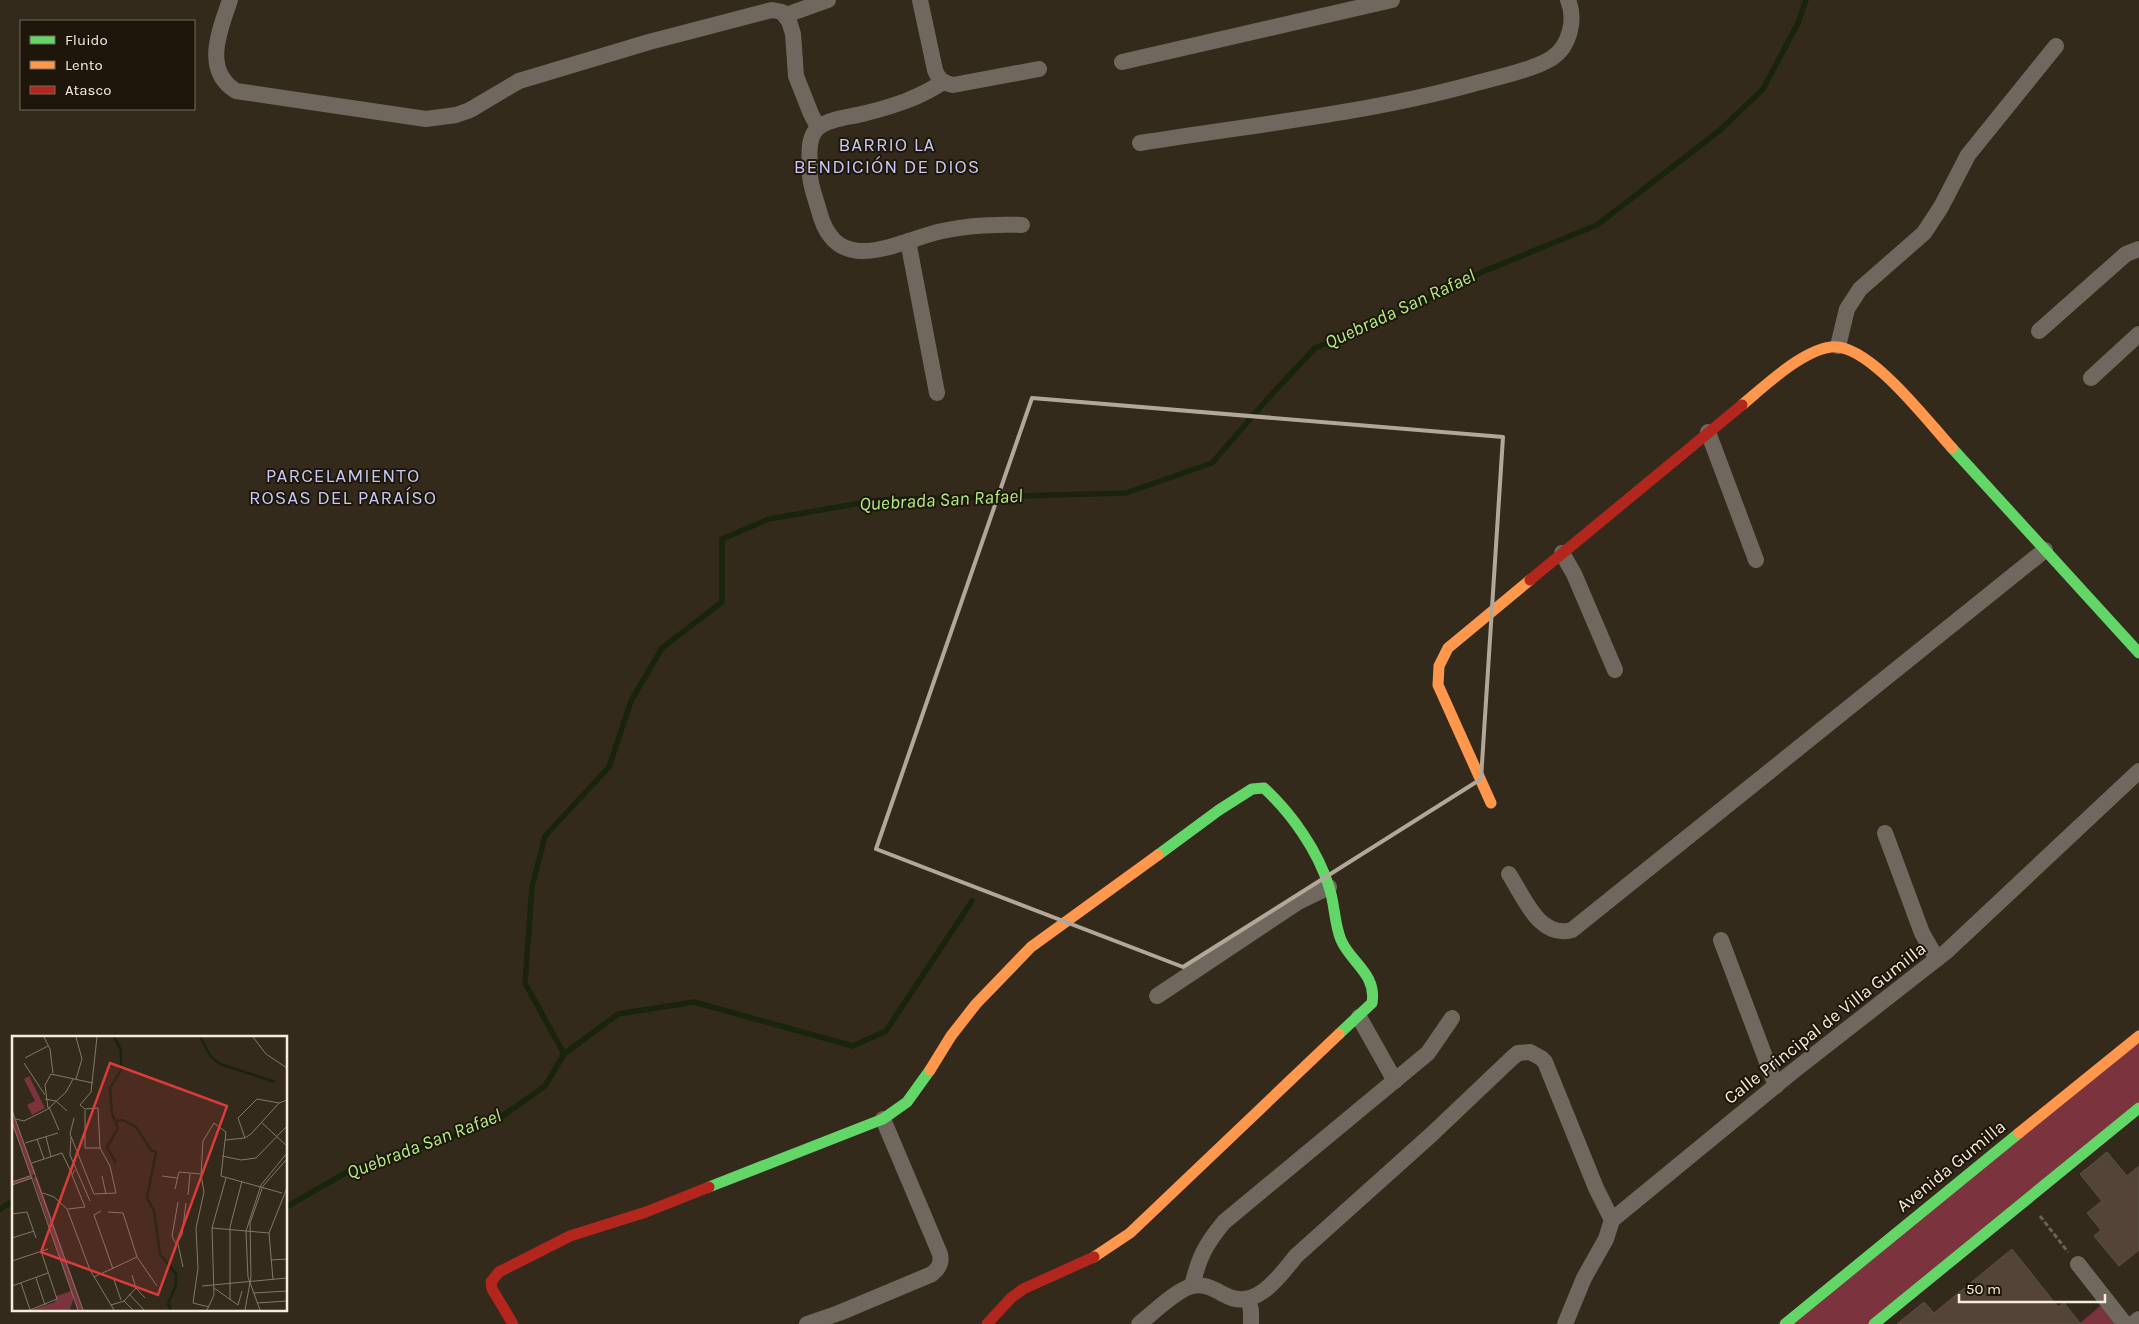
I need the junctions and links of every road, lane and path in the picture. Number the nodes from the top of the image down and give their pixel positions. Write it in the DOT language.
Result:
graph roads {
  1 [pos="230,0"];
  2 [pos="828,0"];
  3 [pos="920,0"];
  4 [pos="1392,0"];
  5 [pos="1568,0"];
  6 [pos="786,15"];
  7 [pos="2056,46"];
  8 [pos="1122,62"];
  9 [pos="1039,69"];
  10 [pos="943,82"];
  11 [pos="818,127"];
  12 [pos="1140,143"];
  13 [pos="1022,224"];
  14 [pos="908,241"];
  15 [pos="2139,249"];
  16 [pos="2039,331"];
  17 [pos="2139,334"];
  18 [pos="1838,346"];
  19 [pos="2091,378"];
  20 [pos="937,393"];
  21 [pos="1708,432"];
  22 [pos="2045,550"];
  23 [pos="1562,553"];
  24 [pos="1756,560"];
  25 [pos="2139,653"];
  26 [pos="1615,670"];
  27 [pos="2139,771"];
  28 [pos="1491,803"];
  29 [pos="1885,834"];
  30 [pos="1509,874"];
  31 [pos="1329,887"];
  32 [pos="1721,940"];
  33 [pos="1937,959"];
  34 [pos="1157,996"];
  35 [pos="1359,1017"];
  36 [pos="1452,1018"];
  37 [pos="2139,1036"];
  38 [pos="1395,1081"];
  39 [pos="1776,1086"];
  40 [pos="2139,1108"];
  41 [pos="883,1119"];
  42 [pos="2026,1200"];
  43 [pos="1612,1220"];
  44 [pos="2078,1264"];
  45 [pos="1192,1286"];
  46 [pos="1248,1299"];
  47 [pos="2139,1319"];
  48 [pos="513,1324"];
  49 [pos="807,1324"];
  50 [pos="987,1324"];
  51 [pos="1139,1324"];
  52 [pos="1251,1324"];
  53 [pos="1565,1324"];
  54 [pos="1786,1324"];
  55 [pos="1874,1324"];
  56 [pos="2126,1324"];
  57 [pos="2133,1324"];
  1 -- 6 [label="street"];
  2 -- 6 [label="street"];
  3 -- 10 [label="street"];
  4 -- 8 [label="street"];
  5 -- 12 [label="street"];
  6 -- 11 [label="street"];
  7 -- 18 [label="street"];
  9 -- 10 [label="street"];
  10 -- 11 [label="street"];
  11 -- 14 [label="street"];
  13 -- 14 [label="street"];
  14 -- 20 [label="street"];
  15 -- 16 [label="street"];
  17 -- 19 [label="street"];
  18 -- 21 [label="street"];
  18 -- 22 [label="street"];
  21 -- 23 [label="street"];
  21 -- 24 [label="street"];
  22 -- 25 [label="street"];
  22 -- 30 [label="street"];
  23 -- 26 [label="street"];
  23 -- 28 [label="street"];
  27 -- 33 [label="street, Calle Principal de Villa Gumilla"];
  29 -- 33 [label="street"];
  31 -- 34 [label="street"];
  31 -- 35 [label="street"];
  31 -- 41 [label="street"];
  32 -- 39 [label="street"];
  33 -- 39 [label="street, Calle Principal de Villa Gumilla"];
  35 -- 38 [label="street"];
  35 -- 50 [label="street"];
  36 -- 38 [label="street"];
  37 -- 54 [label="street, Avenida Gumilla"];
  38 -- 45 [label="street"];
  39 -- 43 [label="street, Calle Principal de Villa Gumilla"];
  40 -- 42 [label="street"];
  41 -- 48 [label="street"];
  41 -- 49 [label="street"];
  42 -- 44 [label="path"];
  42 -- 55 [label="street"];
  43 -- 46 [label="street"];
  43 -- 53 [label="street, Calle Principal de Villa Gumilla"];
  44 -- 56 [label="street"];
  45 -- 46 [label="street"];
  45 -- 51 [label="street"];
  46 -- 52 [label="street"];
  47 -- 57 [label="street"];
}
